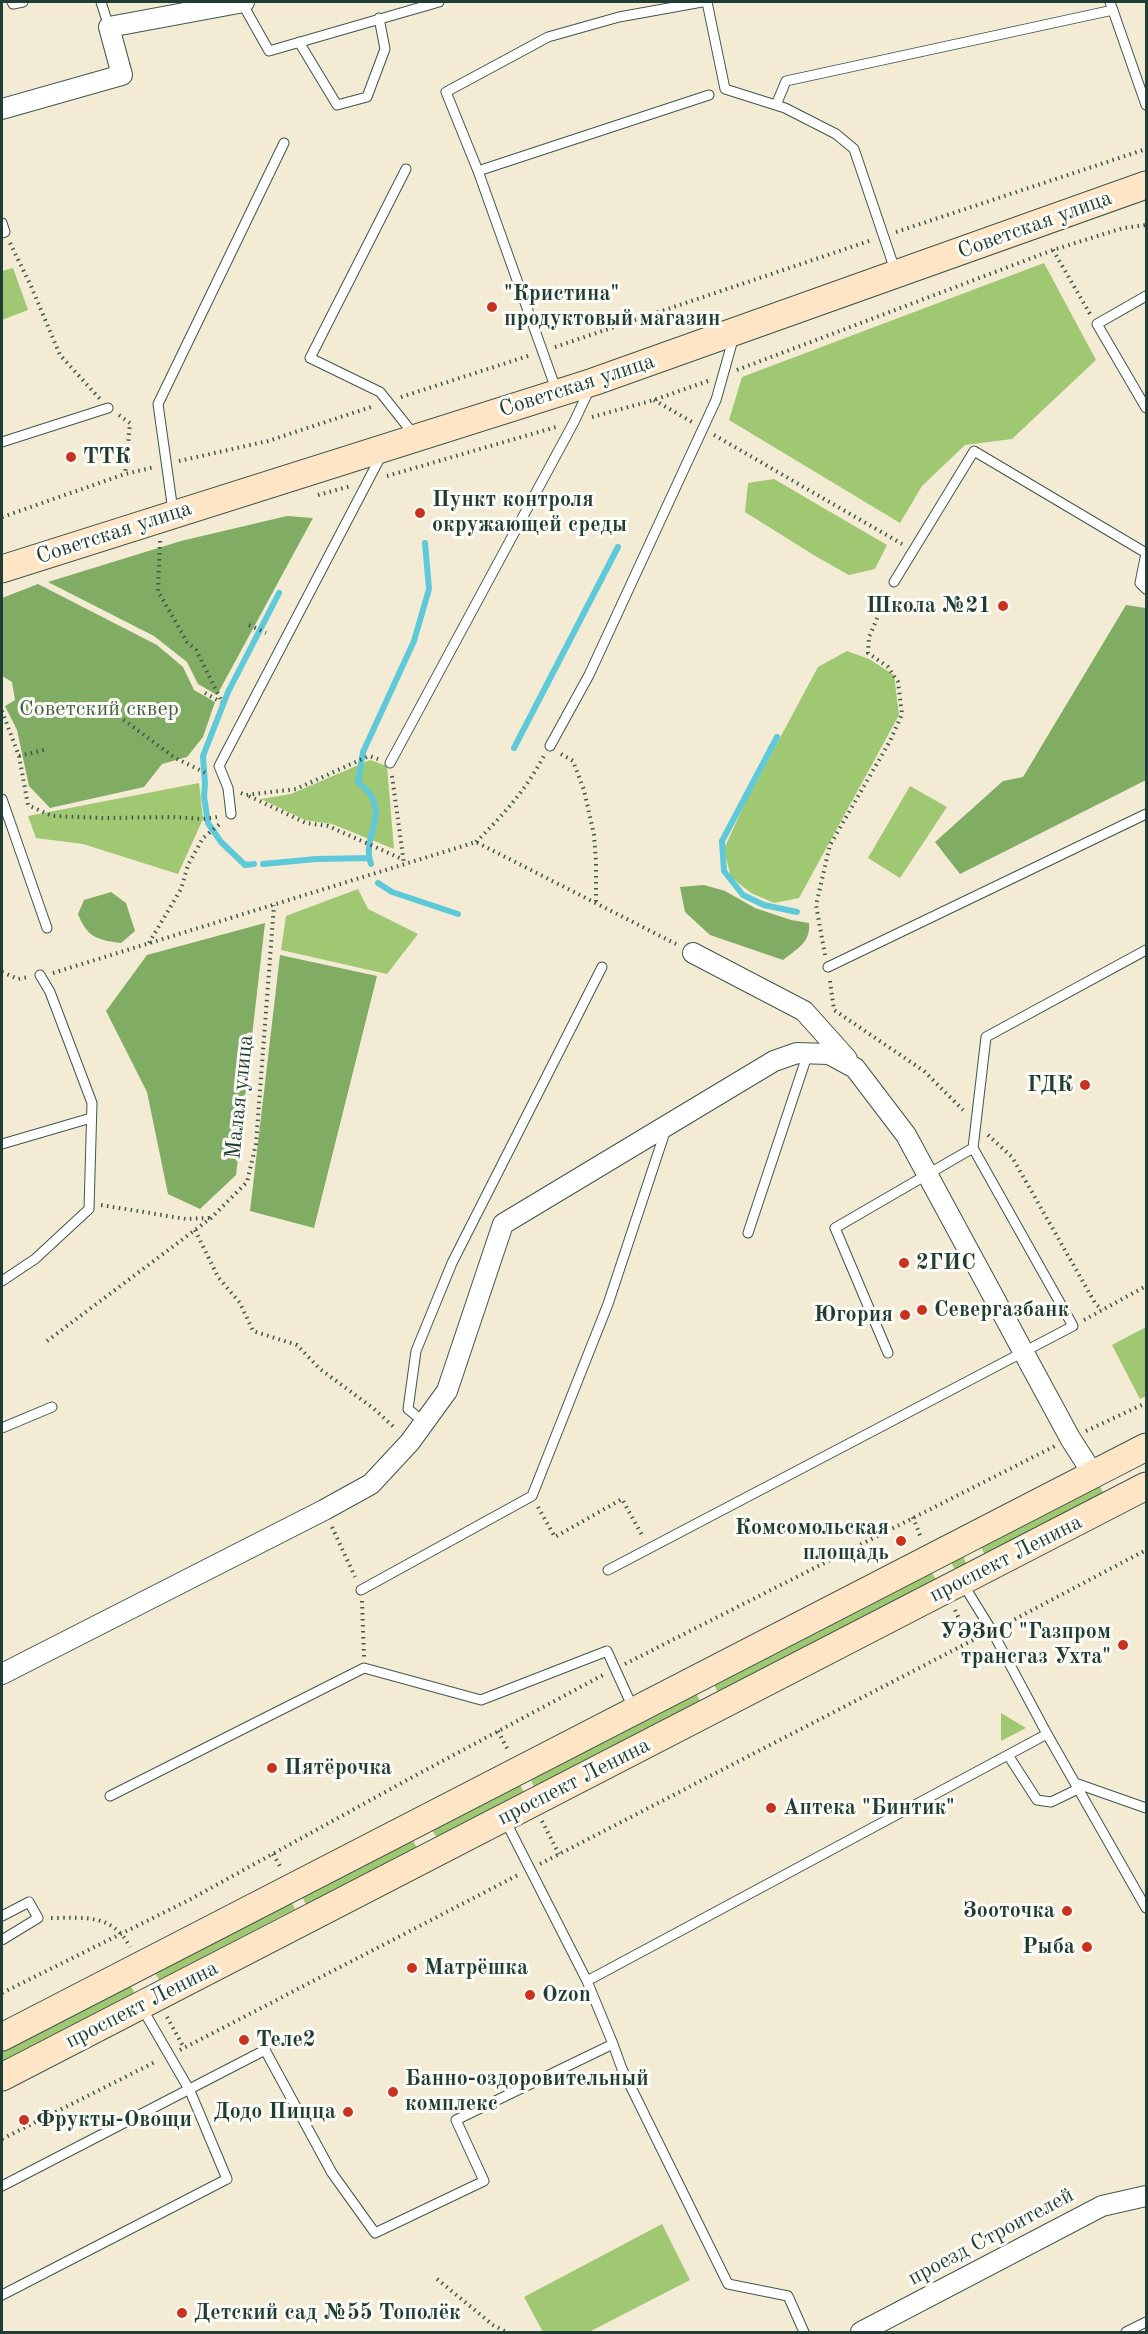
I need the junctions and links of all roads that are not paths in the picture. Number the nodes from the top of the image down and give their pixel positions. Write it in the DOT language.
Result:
graph roads {
  1 [pos="12,2"];
  2 [pos="23,2"];
  3 [pos="101,2"];
  4 [pos="243,2"];
  5 [pos="439,2"];
  6 [pos="702,2"];
  7 [pos="707,2"];
  8 [pos="1112,6"];
  9 [pos="379,18"];
  10 [pos="109,27"];
  11 [pos="299,42"];
  12 [pos="709,95"];
  13 [pos="776,105"];
  14 [pos="1146,105"];
  15 [pos="2,109"];
  16 [pos="284,144"];
  17 [pos="406,169"];
  18 [pos="478,171"];
  19 [pos="1146,185"];
  20 [pos="896,274"];
  21 [pos="1146,296"];
  22 [pos="735,332"];
  23 [pos="593,382"];
  24 [pos="557,393"];
  25 [pos="108,408"];
  26 [pos="1146,408"];
  27 [pos="417,438"];
  28 [pos="2,442"];
  29 [pos="385,448"];
  30 [pos="173,513"];
  31 [pos="2,569"];
  32 [pos="894,582"];
  33 [pos="1146,589"];
  34 [pos="550,746"];
  35 [pos="390,763"];
  36 [pos="2,799"];
  37 [pos="231,814"];
  38 [pos="1146,814"];
  39 [pos="47,928"];
  40 [pos="1146,950"];
  41 [pos="693,953"];
  42 [pos="602,967"];
  43 [pos="828,967"];
  44 [pos="40,975"];
  45 [pos="808,1053"];
  46 [pos="855,1068"];
  47 [pos="91,1118"];
  48 [pos="666,1126"];
  49 [pos="2,1144"];
  50 [pos="973,1148"];
  51 [pos="927,1174"];
  52 [pos="748,1233"];
  53 [pos="2,1281"];
  54 [pos="888,1353"];
  55 [pos="1025,1353"];
  56 [pos="52,1407"];
  57 [pos="425,1423"];
  58 [pos="2,1428"];
  59 [pos="1146,1447"];
  60 [pos="1093,1474"];
  61 [pos="1146,1486"];
  62 [pos="608,1570"];
  63 [pos="962,1582"];
  64 [pos="361,1590"];
  65 [pos="2,1674"];
  66 [pos="634,1711"];
  67 [pos="1047,1734"];
  68 [pos="1008,1755"];
  69 [pos="1076,1786"];
  70 [pos="110,1796"];
  71 [pos="1146,1808"];
  72 [pos="504,1818"];
  73 [pos="1146,1908"];
  74 [pos="2,1916"];
  75 [pos="2,1940"];
  76 [pos="586,1981"];
  77 [pos="140,2006"];
  78 [pos="2,2037"];
  79 [pos="613,2044"];
  80 [pos="2,2078"];
  81 [pos="190,2091"];
  82 [pos="2,2186"];
  83 [pos="1146,2196"];
  84 [pos="2,2295"];
  85 [pos="1146,2322"];
  86 [pos="804,2332"];
  87 [pos="861,2332"];
  88 [pos="1126,2332"];
  1 -- 2 [label="lane"];
  3 -- 10 [label="lane"];
  4 -- 10 [label="street"];
  4 -- 11 [label="lane"];
  5 -- 9 [label="lane"];
  6 -- 18 [label="lane"];
  7 -- 13 [label="lane"];
  8 -- 13 [label="lane"];
  8 -- 14 [label="lane"];
  9 -- 11 [label="lane"];
  9 -- 11 [label="lane"];
  10 -- 15 [label="street"];
  12 -- 18 [label="lane"];
  13 -- 20 [label="lane"];
  16 -- 30 [label="lane"];
  17 -- 27 [label="lane"];
  18 -- 24 [label="lane"];
  19 -- 20 [label="main road, Советская улица"];
  20 -- 22 [label="main road, Советская улица"];
  21 -- 26 [label="lane"];
  22 -- 23 [label="main road, Советская улица"];
  22 -- 34 [label="lane"];
  23 -- 24 [label="main road, Советская улица"];
  23 -- 35 [label="lane"];
  24 -- 27 [label="main road, Советская улица"];
  25 -- 28 [label="lane"];
  27 -- 29 [label="main road, Советская улица"];
  29 -- 30 [label="main road, Советская улица"];
  29 -- 37 [label="lane"];
  30 -- 31 [label="main road, Советская улица"];
  32 -- 33 [label="lane"];
  36 -- 39 [label="lane"];
  38 -- 43 [label="lane"];
  40 -- 50 [label="lane"];
  41 -- 46 [label="street"];
  42 -- 57 [label="lane"];
  44 -- 47 [label="lane"];
  45 -- 46 [label="street"];
  45 -- 48 [label="street"];
  45 -- 52 [label="lane"];
  46 -- 51 [label="street"];
  47 -- 49 [label="lane"];
  47 -- 53 [label="lane"];
  48 -- 57 [label="street"];
  48 -- 64 [label="lane"];
  50 -- 51 [label="lane"];
  50 -- 55 [label="lane"];
  51 -- 54 [label="lane"];
  51 -- 55 [label="street"];
  55 -- 60 [label="street"];
  55 -- 62 [label="lane"];
  56 -- 58 [label="lane"];
  57 -- 65 [label="street"];
  59 -- 60 [label="main road, проспект Ленина"];
  60 -- 66 [label="main road, проспект Ленина"];
  61 -- 63 [label="main road, проспект Ленина"];
  63 -- 67 [label="lane"];
  63 -- 72 [label="main road, проспект Ленина"];
  66 -- 70 [label="lane"];
  66 -- 78 [label="main road, проспект Ленина"];
  67 -- 68 [label="lane"];
  67 -- 69 [label="lane"];
  68 -- 69 [label="lane"];
  68 -- 76 [label="lane"];
  69 -- 71 [label="lane"];
  69 -- 73 [label="lane"];
  72 -- 76 [label="lane"];
  72 -- 77 [label="main road, проспект Ленина"];
  74 -- 75 [label="lane"];
  76 -- 79 [label="lane"];
  77 -- 80 [label="main road, проспект Ленина"];
  77 -- 81 [label="lane"];
  79 -- 81 [label="lane"];
  79 -- 86 [label="lane"];
  81 -- 82 [label="lane"];
  81 -- 84 [label="lane"];
  83 -- 87 [label="street, проезд Строителей"];
  85 -- 88 [label="lane"];
}
